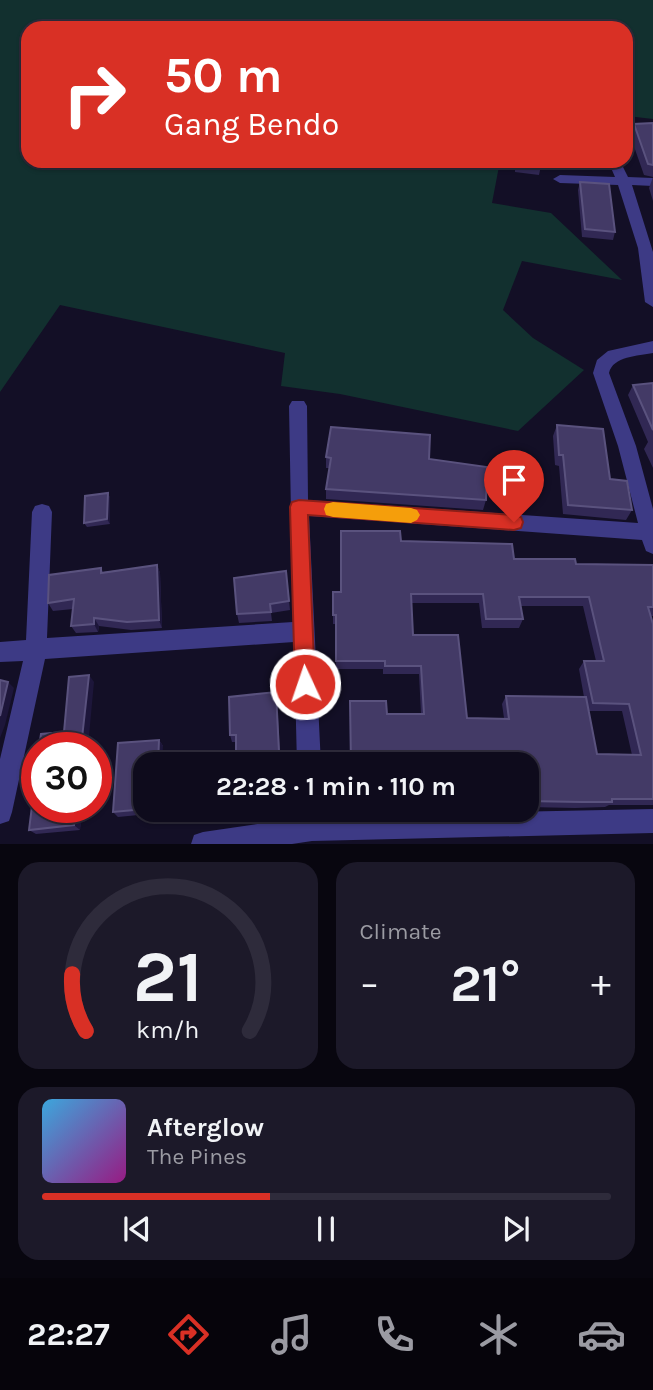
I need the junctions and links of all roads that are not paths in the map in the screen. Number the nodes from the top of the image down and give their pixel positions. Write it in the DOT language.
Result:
graph roads {
  1 [pos="618,168"];
  2 [pos="560,178"];
  3 [pos="625,182"];
  4 [pos="653,182"];
  5 [pos="653,302"];
  6 [pos="652,344"];
  7 [pos="298,407"];
  8 [pos="299,507"];
  9 [pos="43,512"];
  10 [pos="651,538"];
  11 [pos="303,631"];
  12 [pos="36,649"];
  13 [pos="0,652"];
  14 [pos="308,752"];
  15 [pos="0,811"];
  16 [pos="539,821"];
  17 [pos="653,821"];
  18 [pos="302,822"];
  19 [pos="203,844"];
  1 -- 3 [label="street"];
  2 -- 3 [label="street"];
  3 -- 4 [label="street"];
  3 -- 5 [label="street"];
  6 -- 10 [label="street"];
  7 -- 8 [label="street"];
  8 -- 10 [label="street"];
  8 -- 11 [label="street"];
  9 -- 12 [label="street"];
  11 -- 12 [label="street"];
  11 -- 14 [label="street"];
  12 -- 13 [label="street"];
  12 -- 15 [label="street"];
  16 -- 17 [label="street"];
  18 -- 19 [label="street"];
}
